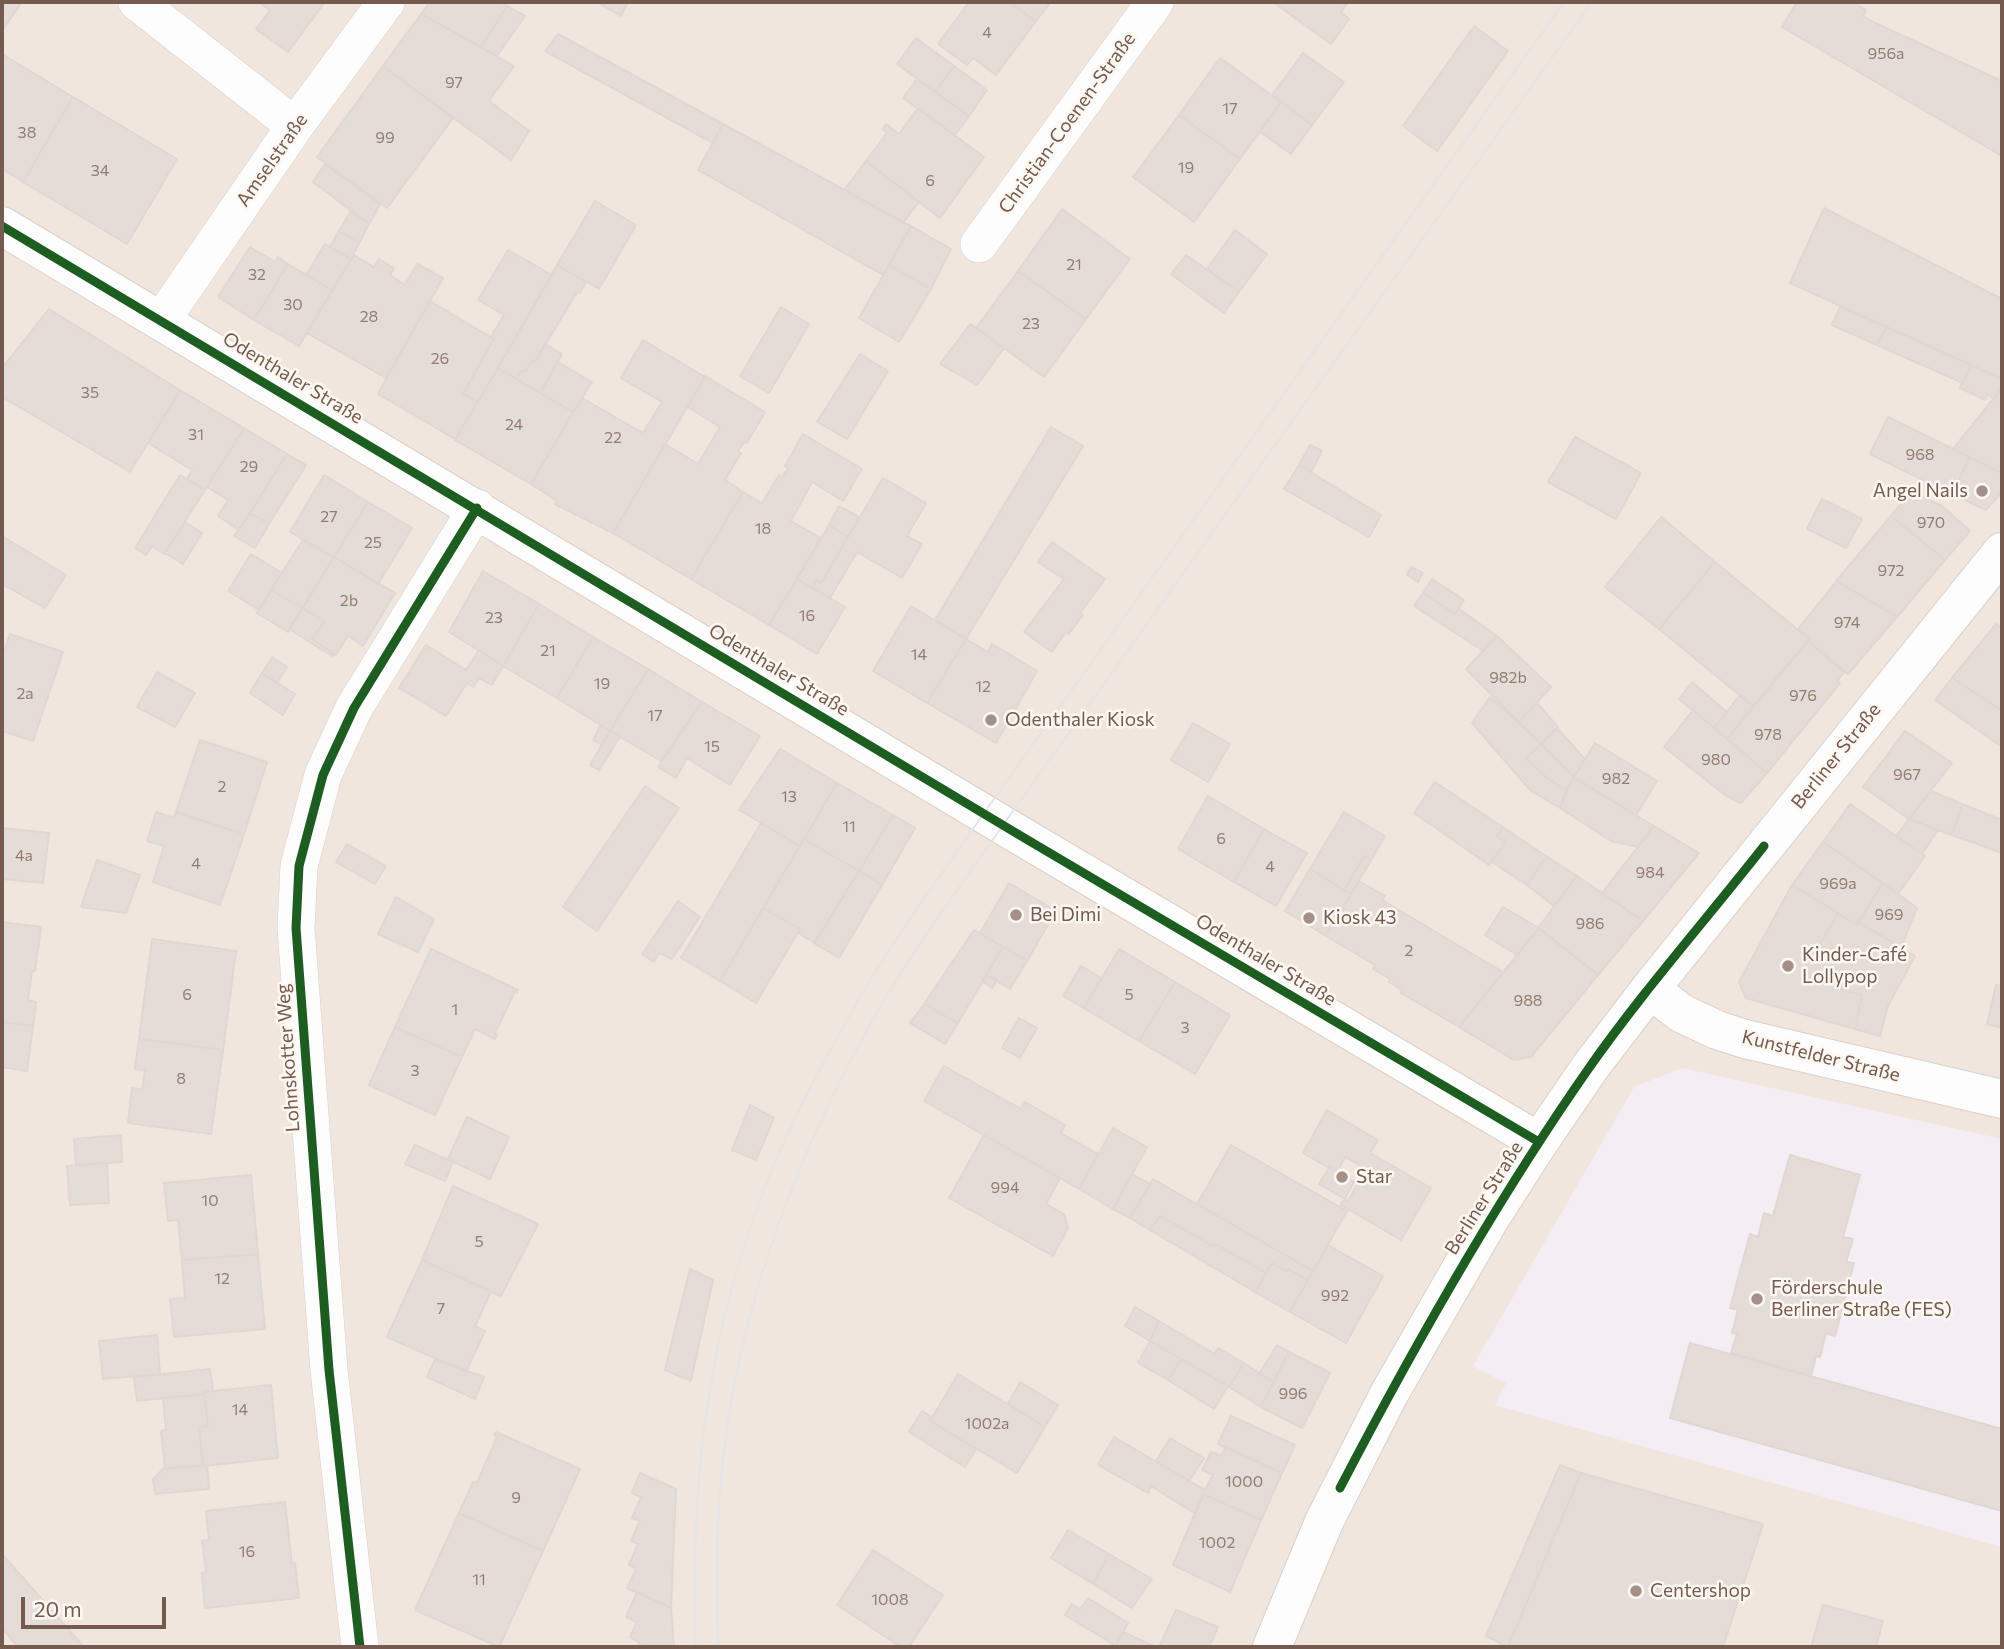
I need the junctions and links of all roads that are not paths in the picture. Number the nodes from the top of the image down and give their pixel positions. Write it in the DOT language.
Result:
graph roads {
  1 [pos="137,2"];
  2 [pos="386,2"];
  3 [pos="1155,2"];
  4 [pos="295,126"];
  5 [pos="2,226"];
  6 [pos="979,244"];
  7 [pos="161,321"];
  8 [pos="477,508"];
  9 [pos="2002,552"];
  10 [pos="1650,989"];
  11 [pos="2002,1099"];
  12 [pos="1539,1142"];
  13 [pos="360,1647"];
  14 [pos="1272,1647"];
  1 -- 4 [label="street"];
  2 -- 4 [label="street, Amselstraße"];
  3 -- 6 [label="street, Christian-Coenen-Straße"];
  4 -- 7 [label="street, Amselstraße"];
  5 -- 7 [label="main road, Odenthaler Straße"];
  7 -- 8 [label="main road, Odenthaler Straße"];
  8 -- 12 [label="main road, Odenthaler Straße"];
  8 -- 13 [label="street, Lohnskotter Weg"];
  9 -- 10 [label="main road, Berliner Straße"];
  10 -- 11 [label="main road, Kunstfelder Straße"];
  10 -- 12 [label="main road, Berliner Straße"];
  12 -- 14 [label="main road, Berliner Straße"];
}
